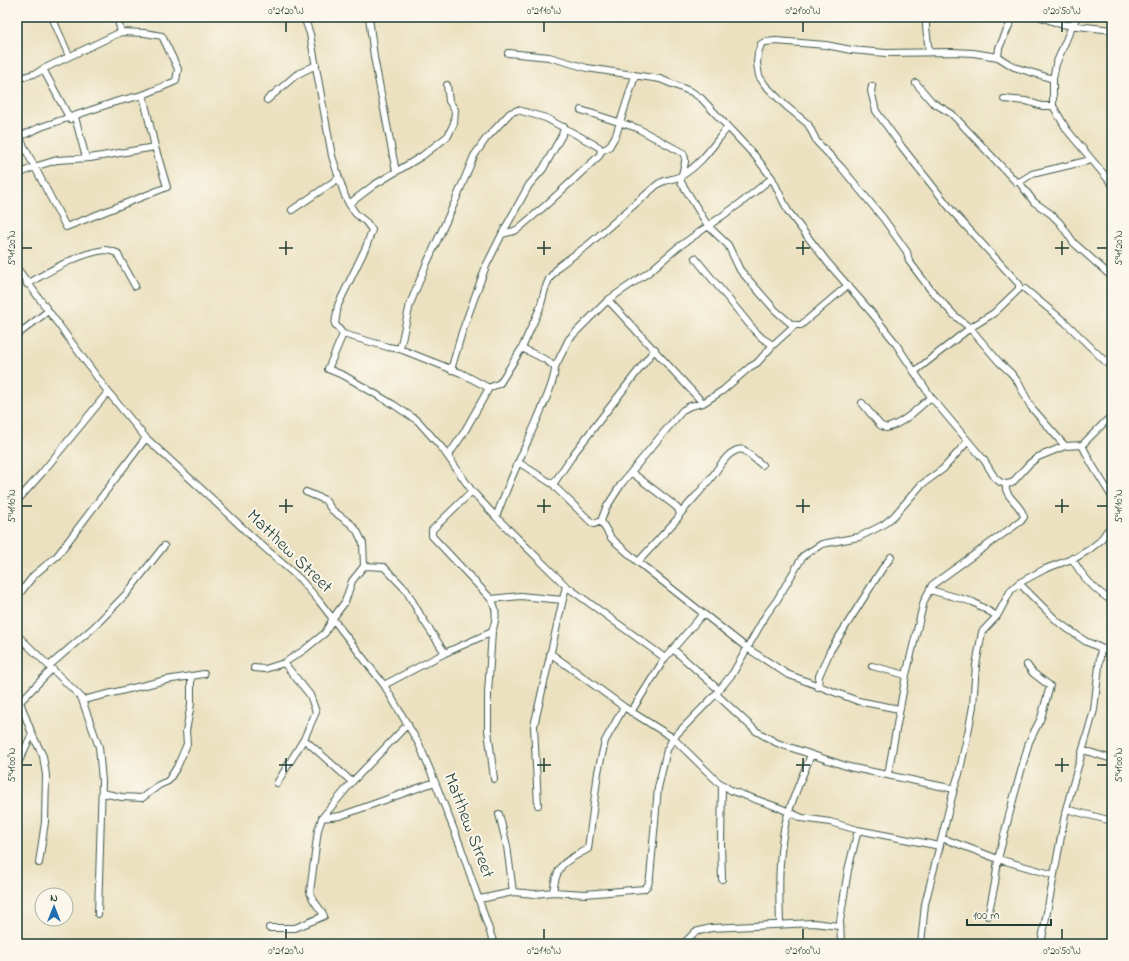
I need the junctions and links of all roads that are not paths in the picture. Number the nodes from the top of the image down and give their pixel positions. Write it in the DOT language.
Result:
graph roads {
  1 [pos="52,17"];
  2 [pos="117,17"];
  3 [pos="304,17"];
  4 [pos="369,17"];
  5 [pos="926,17"];
  6 [pos="1013,17"];
  7 [pos="1041,17"];
  8 [pos="1077,17"];
  9 [pos="1072,26"];
  10 [pos="1112,30"];
  11 [pos="122,32"];
  12 [pos="929,52"];
  13 [pos="508,53"];
  14 [pos="69,56"];
  15 [pos="998,57"];
  16 [pos="316,65"];
  17 [pos="43,68"];
  18 [pos="635,76"];
  19 [pos="17,79"];
  20 [pos="1053,79"];
  21 [pos="916,83"];
  22 [pos="447,85"];
  23 [pos="872,86"];
  24 [pos="143,94"];
  25 [pos="1004,99"];
  26 [pos="267,100"];
  27 [pos="1052,106"];
  28 [pos="581,110"];
  29 [pos="72,118"];
  30 [pos="620,123"];
  31 [pos="564,127"];
  32 [pos="728,127"];
  33 [pos="18,135"];
  34 [pos="155,147"];
  35 [pos="601,151"];
  36 [pos="86,158"];
  37 [pos="1090,160"];
  38 [pos="34,167"];
  39 [pos="396,172"];
  40 [pos="17,175"];
  41 [pos="680,176"];
  42 [pos="339,178"];
  43 [pos="772,178"];
  44 [pos="1019,182"];
  45 [pos="1112,184"];
  46 [pos="349,204"];
  47 [pos="292,210"];
  48 [pos="708,226"];
  49 [pos="502,234"];
  50 [pos="695,258"];
  51 [pos="17,268"];
  52 [pos="1112,277"];
  53 [pos="27,284"];
  54 [pos="848,285"];
  55 [pos="135,286"];
  56 [pos="1025,289"];
  57 [pos="608,300"];
  58 [pos="48,311"];
  59 [pos="795,326"];
  60 [pos="970,328"];
  61 [pos="343,334"];
  62 [pos="17,335"];
  63 [pos="774,345"];
  64 [pos="522,348"];
  65 [pos="400,349"];
  66 [pos="655,349"];
  67 [pos="555,367"];
  68 [pos="1112,368"];
  69 [pos="451,370"];
  70 [pos="914,372"];
  71 [pos="489,388"];
  72 [pos="108,392"];
  73 [pos="931,397"];
  74 [pos="703,403"];
  75 [pos="862,403"];
  76 [pos="1112,415"];
  77 [pos="146,438"];
  78 [pos="968,441"];
  79 [pos="1082,445"];
  80 [pos="1064,446"];
  81 [pos="448,456"];
  82 [pos="518,462"];
  83 [pos="762,465"];
  84 [pos="631,472"];
  85 [pos="1006,484"];
  86 [pos="554,485"];
  87 [pos="472,491"];
  88 [pos="306,492"];
  89 [pos="1112,497"];
  90 [pos="17,501"];
  91 [pos="680,514"];
  92 [pos="496,517"];
  93 [pos="601,521"];
  94 [pos="1112,529"];
  95 [pos="164,546"];
  96 [pos="892,557"];
  97 [pos="1072,558"];
  98 [pos="638,562"];
  99 [pos="364,566"];
  100 [pos="1019,583"];
  101 [pos="566,586"];
  102 [pos="930,590"];
  103 [pos="17,597"];
  104 [pos="491,599"];
  105 [pos="563,600"];
  106 [pos="1112,601"];
  107 [pos="703,614"];
  108 [pos="997,616"];
  109 [pos="333,618"];
  110 [pos="492,632"];
  111 [pos="17,636"];
  112 [pos="747,648"];
  113 [pos="1101,648"];
  114 [pos="674,649"];
  115 [pos="446,653"];
  116 [pos="1112,653"];
  117 [pos="550,654"];
  118 [pos="665,658"];
  119 [pos="284,662"];
  120 [pos="872,666"];
  121 [pos="1027,666"];
  122 [pos="51,668"];
  123 [pos="254,668"];
  124 [pos="204,674"];
  125 [pos="906,674"];
  126 [pos="190,676"];
  127 [pos="384,685"];
  128 [pos="818,687"];
  129 [pos="717,692"];
  130 [pos="83,700"];
  131 [pos="19,703"];
  132 [pos="624,708"];
  133 [pos="899,709"];
  134 [pos="631,712"];
  135 [pos="408,724"];
  136 [pos="32,734"];
  137 [pos="673,738"];
  138 [pos="304,739"];
  139 [pos="1083,750"];
  140 [pos="811,755"];
  141 [pos="1112,759"];
  142 [pos="17,765"];
  143 [pos="888,774"];
  144 [pos="494,779"];
  145 [pos="352,782"];
  146 [pos="435,782"];
  147 [pos="278,783"];
  148 [pos="722,785"];
  149 [pos="954,789"];
  150 [pos="102,793"];
  151 [pos="538,805"];
  152 [pos="1066,809"];
  153 [pos="789,813"];
  154 [pos="499,814"];
  155 [pos="322,818"];
  156 [pos="1112,821"];
  157 [pos="858,830"];
  158 [pos="942,838"];
  159 [pos="940,846"];
  160 [pos="998,859"];
  161 [pos="39,863"];
  162 [pos="1054,875"];
  163 [pos="722,879"];
  164 [pos="514,892"];
  165 [pos="553,892"];
  166 [pos="480,900"];
  167 [pos="98,914"];
  168 [pos="988,916"];
  169 [pos="780,925"];
  170 [pos="840,926"];
  171 [pos="269,928"];
  172 [pos="494,944"];
  173 [pos="683,944"];
  174 [pos="841,944"];
  175 [pos="921,944"];
  176 [pos="1041,944"];
  1 -- 14 [label="street"];
  2 -- 11 [label="street"];
  3 -- 16 [label="street"];
  4 -- 39 [label="street"];
  5 -- 12 [label="street"];
  6 -- 15 [label="street"];
  7 -- 9 [label="street"];
  8 -- 9 [label="street"];
  9 -- 10 [label="street"];
  9 -- 20 [label="street"];
  11 -- 14 [label="street"];
  11 -- 24 [label="street"];
  12 -- 15 [label="street"];
  12 -- 60 [label="street"];
  13 -- 18 [label="street"];
  14 -- 17 [label="street"];
  15 -- 20 [label="street"];
  16 -- 26 [label="street"];
  16 -- 42 [label="street"];
  17 -- 19 [label="street"];
  17 -- 29 [label="street"];
  18 -- 30 [label="street"];
  18 -- 32 [label="street"];
  20 -- 27 [label="street"];
  21 -- 44 [label="street"];
  22 -- 39 [label="street"];
  23 -- 60 [label="street"];
  24 -- 29 [label="street"];
  24 -- 34 [label="street"];
  25 -- 27 [label="street"];
  27 -- 37 [label="street"];
  28 -- 30 [label="street"];
  29 -- 33 [label="street"];
  29 -- 36 [label="street"];
  30 -- 35 [label="street"];
  30 -- 41 [label="street"];
  31 -- 35 [label="street"];
  31 -- 49 [label="street"];
  31 -- 65 [label="street"];
  32 -- 41 [label="street"];
  32 -- 43 [label="street"];
  33 -- 38 [label="street"];
  34 -- 36 [label="street"];
  34 -- 38 [label="street"];
  35 -- 49 [label="street"];
  36 -- 38 [label="street"];
  37 -- 44 [label="street"];
  37 -- 45 [label="street"];
  38 -- 40 [label="street"];
  39 -- 46 [label="street"];
  41 -- 48 [label="street"];
  41 -- 64 [label="street"];
  42 -- 46 [label="street"];
  42 -- 47 [label="street"];
  43 -- 48 [label="street"];
  43 -- 54 [label="street"];
  44 -- 52 [label="street"];
  46 -- 61 [label="street"];
  48 -- 57 [label="street"];
  48 -- 59 [label="street"];
  49 -- 69 [label="street"];
  50 -- 63 [label="street"];
  51 -- 53 [label="street, Matthew Street"];
  53 -- 55 [label="street"];
  53 -- 58 [label="street, Matthew Street"];
  54 -- 59 [label="street"];
  54 -- 70 [label="street"];
  56 -- 68 [label="street"];
  57 -- 66 [label="street"];
  57 -- 67 [label="street"];
  58 -- 62 [label="street"];
  58 -- 72 [label="street, Matthew Street"];
  59 -- 63 [label="street"];
  60 -- 70 [label="street"];
  60 -- 80 [label="street"];
  61 -- 65 [label="street"];
  61 -- 81 [label="street"];
  63 -- 74 [label="street"];
  64 -- 67 [label="street"];
  64 -- 71 [label="street"];
  65 -- 69 [label="street"];
  66 -- 74 [label="street"];
  66 -- 86 [label="street"];
  67 -- 82 [label="street"];
  69 -- 71 [label="street"];
  70 -- 73 [label="street"];
  71 -- 81 [label="street"];
  72 -- 77 [label="street, Matthew Street"];
  72 -- 90 [label="street"];
  73 -- 75 [label="street"];
  73 -- 78 [label="street"];
  74 -- 84 [label="street"];
  76 -- 79 [label="street"];
  77 -- 103 [label="street"];
  77 -- 109 [label="street, Matthew Street"];
  78 -- 85 [label="street"];
  78 -- 112 [label="street"];
  79 -- 80 [label="street"];
  79 -- 89 [label="street"];
  80 -- 85 [label="street"];
  81 -- 87 [label="street"];
  82 -- 86 [label="street"];
  82 -- 92 [label="street"];
  83 -- 91 [label="street"];
  84 -- 91 [label="street"];
  84 -- 93 [label="street"];
  85 -- 102 [label="street"];
  86 -- 93 [label="street"];
  87 -- 92 [label="street"];
  87 -- 104 [label="street"];
  88 -- 99 [label="street"];
  91 -- 98 [label="street"];
  92 -- 101 [label="street"];
  93 -- 98 [label="street"];
  94 -- 97 [label="street"];
  95 -- 122 [label="street"];
  96 -- 128 [label="street"];
  97 -- 100 [label="street"];
  97 -- 106 [label="street"];
  98 -- 107 [label="street"];
  99 -- 109 [label="street"];
  99 -- 115 [label="street"];
  100 -- 108 [label="street"];
  100 -- 113 [label="street"];
  101 -- 105 [label="street"];
  101 -- 118 [label="street"];
  102 -- 108 [label="street"];
  102 -- 125 [label="street"];
  104 -- 105 [label="street"];
  104 -- 110 [label="street"];
  105 -- 117 [label="street"];
  107 -- 112 [label="street"];
  107 -- 114 [label="street"];
  108 -- 149 [label="street"];
  109 -- 119 [label="street"];
  109 -- 127 [label="street, Matthew Street"];
  110 -- 115 [label="street"];
  110 -- 144 [label="street"];
  111 -- 122 [label="street"];
  112 -- 128 [label="street"];
  112 -- 129 [label="street"];
  113 -- 116 [label="street"];
  113 -- 139 [label="street"];
  114 -- 118 [label="street"];
  114 -- 129 [label="street"];
  115 -- 127 [label="street"];
  117 -- 132 [label="street"];
  117 -- 151 [label="street"];
  118 -- 134 [label="street"];
  119 -- 123 [label="street"];
  119 -- 138 [label="street"];
  120 -- 125 [label="street"];
  121 -- 160 [label="street"];
  122 -- 130 [label="street"];
  122 -- 131 [label="street"];
  124 -- 126 [label="street"];
  125 -- 133 [label="street"];
  126 -- 130 [label="street"];
  126 -- 150 [label="street"];
  127 -- 135 [label="street, Matthew Street"];
  128 -- 133 [label="street"];
  129 -- 137 [label="street"];
  129 -- 140 [label="street"];
  130 -- 150 [label="street"];
  131 -- 136 [label="street"];
  132 -- 134 [label="street"];
  132 -- 165 [label="street"];
  133 -- 143 [label="street"];
  134 -- 137 [label="street"];
  135 -- 145 [label="street"];
  135 -- 146 [label="street, Matthew Street"];
  136 -- 142 [label="street"];
  136 -- 161 [label="street"];
  137 -- 148 [label="street"];
  137 -- 165 [label="street"];
  138 -- 145 [label="street"];
  138 -- 147 [label="street"];
  139 -- 141 [label="street"];
  139 -- 152 [label="street"];
  140 -- 143 [label="street"];
  140 -- 153 [label="street"];
  143 -- 149 [label="street"];
  145 -- 155 [label="street"];
  146 -- 155 [label="street"];
  146 -- 166 [label="street, Matthew Street"];
  148 -- 153 [label="street"];
  148 -- 163 [label="street"];
  149 -- 158 [label="street"];
  150 -- 167 [label="street"];
  152 -- 156 [label="street"];
  152 -- 162 [label="street"];
  153 -- 157 [label="street"];
  153 -- 169 [label="street"];
  154 -- 164 [label="street"];
  155 -- 171 [label="street"];
  157 -- 159 [label="street"];
  157 -- 170 [label="street"];
  158 -- 159 [label="street"];
  158 -- 160 [label="street"];
  159 -- 175 [label="street"];
  160 -- 162 [label="street"];
  160 -- 168 [label="street"];
  162 -- 176 [label="street"];
  164 -- 165 [label="street"];
  164 -- 166 [label="street"];
  166 -- 172 [label="street, Matthew Street"];
  169 -- 170 [label="street"];
  169 -- 173 [label="street"];
  170 -- 174 [label="street"];
}
